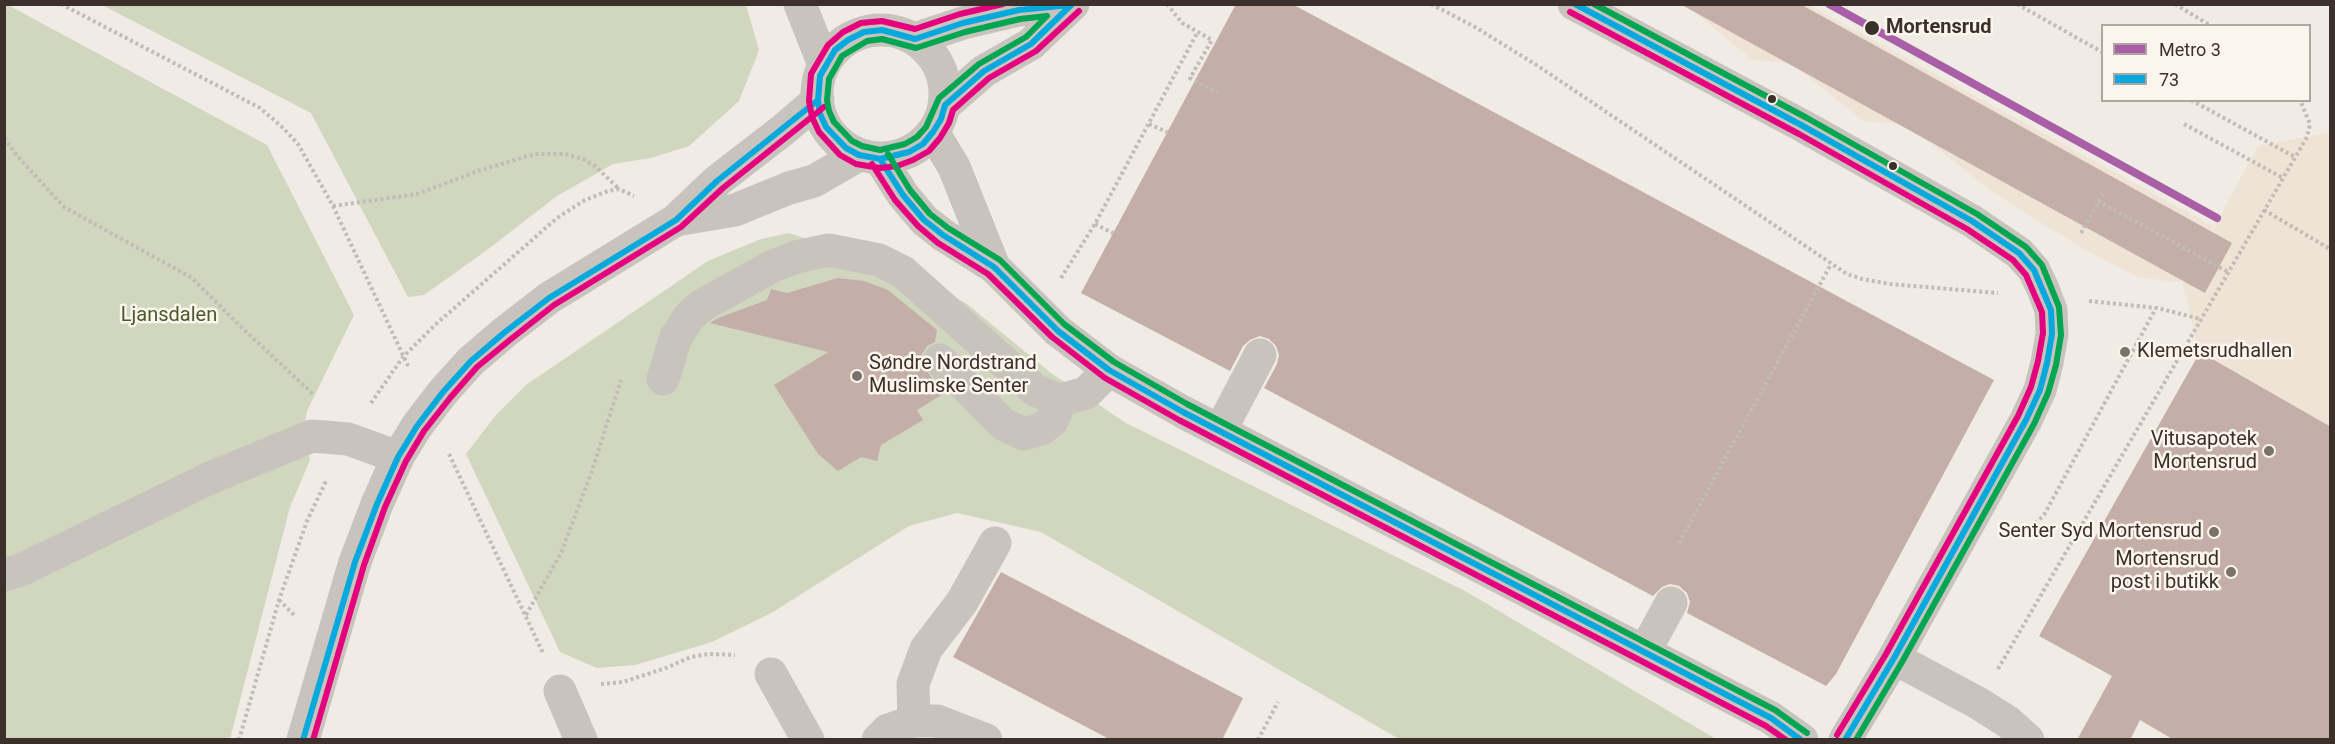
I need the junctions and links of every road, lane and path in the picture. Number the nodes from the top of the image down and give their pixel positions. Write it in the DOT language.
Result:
graph roads {
  1 [pos="61,4"];
  2 [pos="800,4"];
  3 [pos="875,4"];
  4 [pos="1167,4"];
  5 [pos="1431,4"];
  6 [pos="1574,4"];
  7 [pos="2017,4"];
  8 [pos="2175,4"];
  9 [pos="1072,5"];
  10 [pos="2208,24"];
  11 [pos="1197,33"];
  12 [pos="907,36"];
  13 [pos="2101,51"];
  14 [pos="824,64"];
  15 [pos="1218,93"];
  16 [pos="818,100"];
  17 [pos="2195,102"];
  18 [pos="2301,102"];
  19 [pos="939,118"];
  20 [pos="1149,124"];
  21 [pos="2184,124"];
  22 [pos="1167,132"];
  23 [pos="4,138"];
  24 [pos="869,157"];
  25 [pos="2295,157"];
  26 [pos="2283,178"];
  27 [pos="619,189"];
  28 [pos="2103,194"];
  29 [pos="2098,201"];
  30 [pos="333,206"];
  31 [pos="2264,210"];
  32 [pos="676,220"];
  33 [pos="1095,224"];
  34 [pos="1113,233"];
  35 [pos="2081,233"];
  36 [pos="2331,249"];
  37 [pos="1831,264"];
  38 [pos="994,267"];
  39 [pos="362,269"];
  40 [pos="2229,272"];
  41 [pos="1890,284"];
  42 [pos="1056,286"];
  43 [pos="2134,304"];
  44 [pos="2157,308"];
  45 [pos="2201,319"];
  46 [pos="1260,355"];
  47 [pos="940,360"];
  48 [pos="624,370"];
  49 [pos="1109,370"];
  50 [pos="663,379"];
  51 [pos="320,400"];
  52 [pos="1060,400"];
  53 [pos="1220,431"];
  54 [pos="398,457"];
  55 [pos="2003,537"];
  56 [pos="489,539"];
  57 [pos="995,543"];
  58 [pos="1679,543"];
  59 [pos="4,575"];
  60 [pos="1671,603"];
  61 [pos="526,615"];
  62 [pos="1645,651"];
  63 [pos="1894,658"];
  64 [pos="771,674"];
  65 [pos="560,691"];
  66 [pos="1278,702"];
  67 [pos="1978,703"];
  68 [pos="914,721"];
  69 [pos="303,740"];
  70 [pos="581,740"];
  71 [pos="808,740"];
  72 [pos="878,740"];
  73 [pos="986,740"];
  74 [pos="1258,740"];
  75 [pos="1802,740"];
  76 [pos="1845,740"];
  77 [pos="2028,740"];
  1 -- 30 [label="path"];
  2 -- 14 [label="street"];
  3 -- 12 [label="street"];
  4 -- 11 [label="path"];
  5 -- 37 [label="path"];
  6 -- 63 [label="street"];
  7 -- 13 [label="path"];
  8 -- 10 [label="path"];
  9 -- 12 [label="street"];
  9 -- 19 [label="street"];
  11 -- 15 [label="path"];
  11 -- 20 [label="path"];
  12 -- 14 [label="street"];
  12 -- 19 [label="street"];
  14 -- 16 [label="street"];
  16 -- 24 [label="street"];
  16 -- 32 [label="street"];
  17 -- 25 [label="path"];
  18 -- 25 [label="path"];
  19 -- 24 [label="street"];
  19 -- 38 [label="street"];
  20 -- 22 [label="path"];
  20 -- 33 [label="path"];
  21 -- 26 [label="path"];
  23 -- 51 [label="path"];
  24 -- 32 [label="street"];
  24 -- 38 [label="street"];
  25 -- 26 [label="path"];
  26 -- 31 [label="path"];
  27 -- 30 [label="path"];
  28 -- 29 [label="path"];
  29 -- 35 [label="path"];
  29 -- 40 [label="path"];
  30 -- 39 [label="path"];
  31 -- 36 [label="path"];
  31 -- 40 [label="path"];
  32 -- 54 [label="street"];
  33 -- 34 [label="path"];
  33 -- 42 [label="path"];
  37 -- 41 [label="path"];
  37 -- 58 [label="path"];
  38 -- 49 [label="street"];
  40 -- 45 [label="path"];
  43 -- 44 [label="path"];
  44 -- 45 [label="path"];
  44 -- 55 [label="path"];
  45 -- 67 [label="path"];
  46 -- 53 [label="street"];
  47 -- 52 [label="street"];
  48 -- 61 [label="path"];
  49 -- 52 [label="street"];
  49 -- 53 [label="street"];
  50 -- 52 [label="street"];
  53 -- 62 [label="street"];
  54 -- 59 [label="street"];
  54 -- 69 [label="street"];
  56 -- 61 [label="path"];
  57 -- 68 [label="street"];
  60 -- 62 [label="street"];
  61 -- 65 [label="path"];
  62 -- 75 [label="street"];
  63 -- 67 [label="street"];
  63 -- 76 [label="street"];
  64 -- 65 [label="path"];
  64 -- 71 [label="street"];
  65 -- 70 [label="street"];
  66 -- 74 [label="path"];
  67 -- 77 [label="street"];
  68 -- 72 [label="street"];
  68 -- 73 [label="street"];
}
